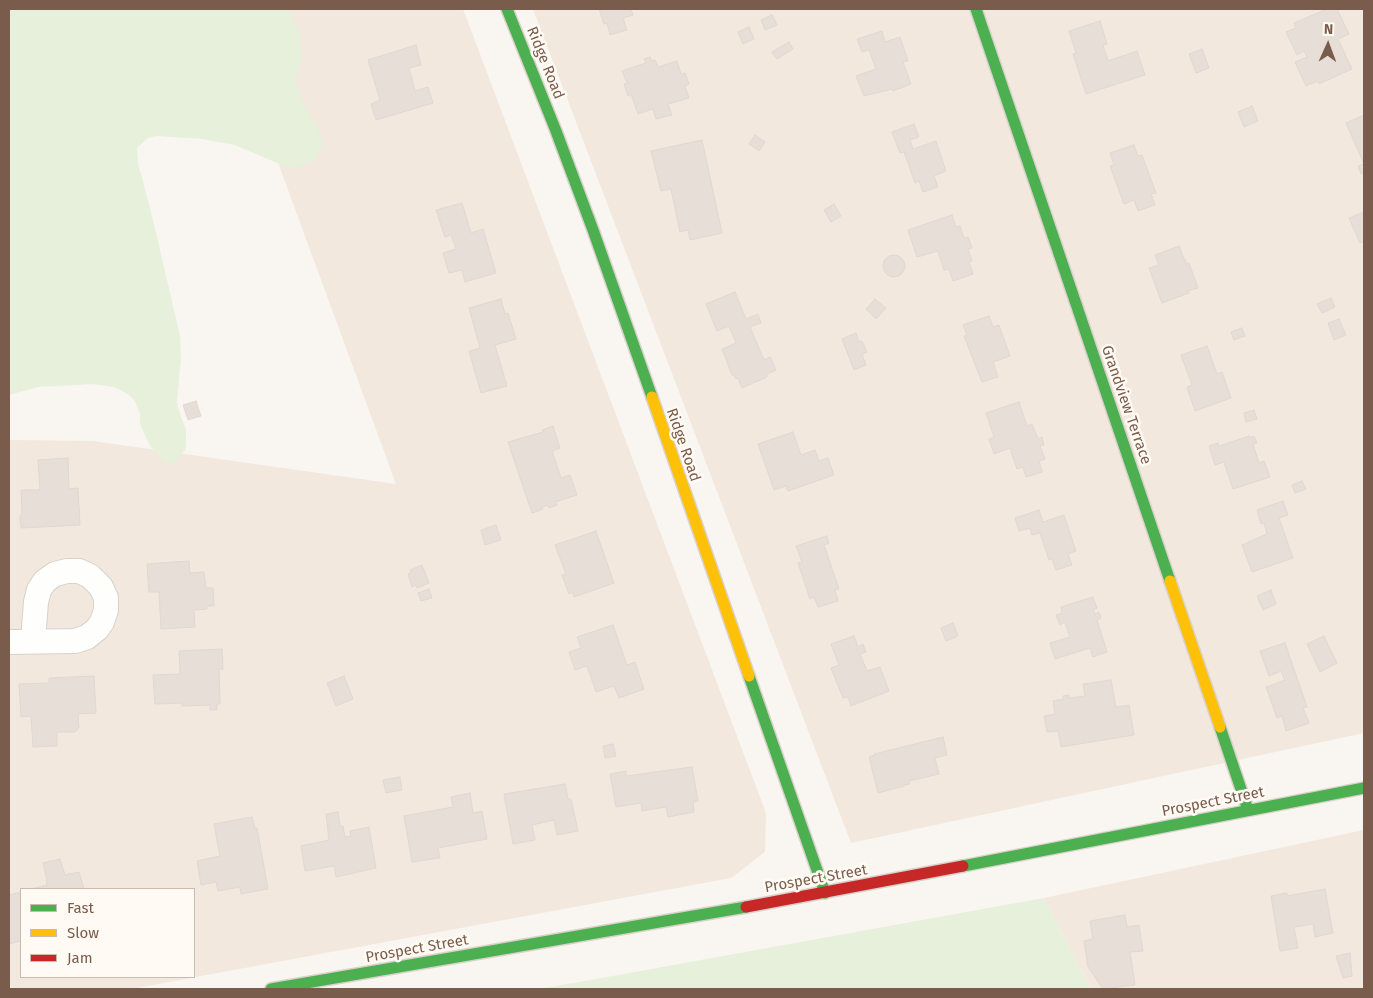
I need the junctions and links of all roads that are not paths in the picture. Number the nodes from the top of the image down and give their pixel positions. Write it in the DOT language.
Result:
graph roads {
  1 [pos="506,9"];
  2 [pos="976,9"];
  3 [pos="9,642"];
  4 [pos="33,642"];
  5 [pos="1364,788"];
  6 [pos="1248,810"];
  7 [pos="824,893"];
  8 [pos="270,989"];
  1 -- 7 [label="street, Ridge Road"];
  2 -- 6 [label="street, Grandview Terrace"];
  3 -- 4 [label="street"];
  5 -- 6 [label="street, Prospect Street"];
  6 -- 7 [label="street, Prospect Street"];
  7 -- 8 [label="street, Prospect Street"];
}
